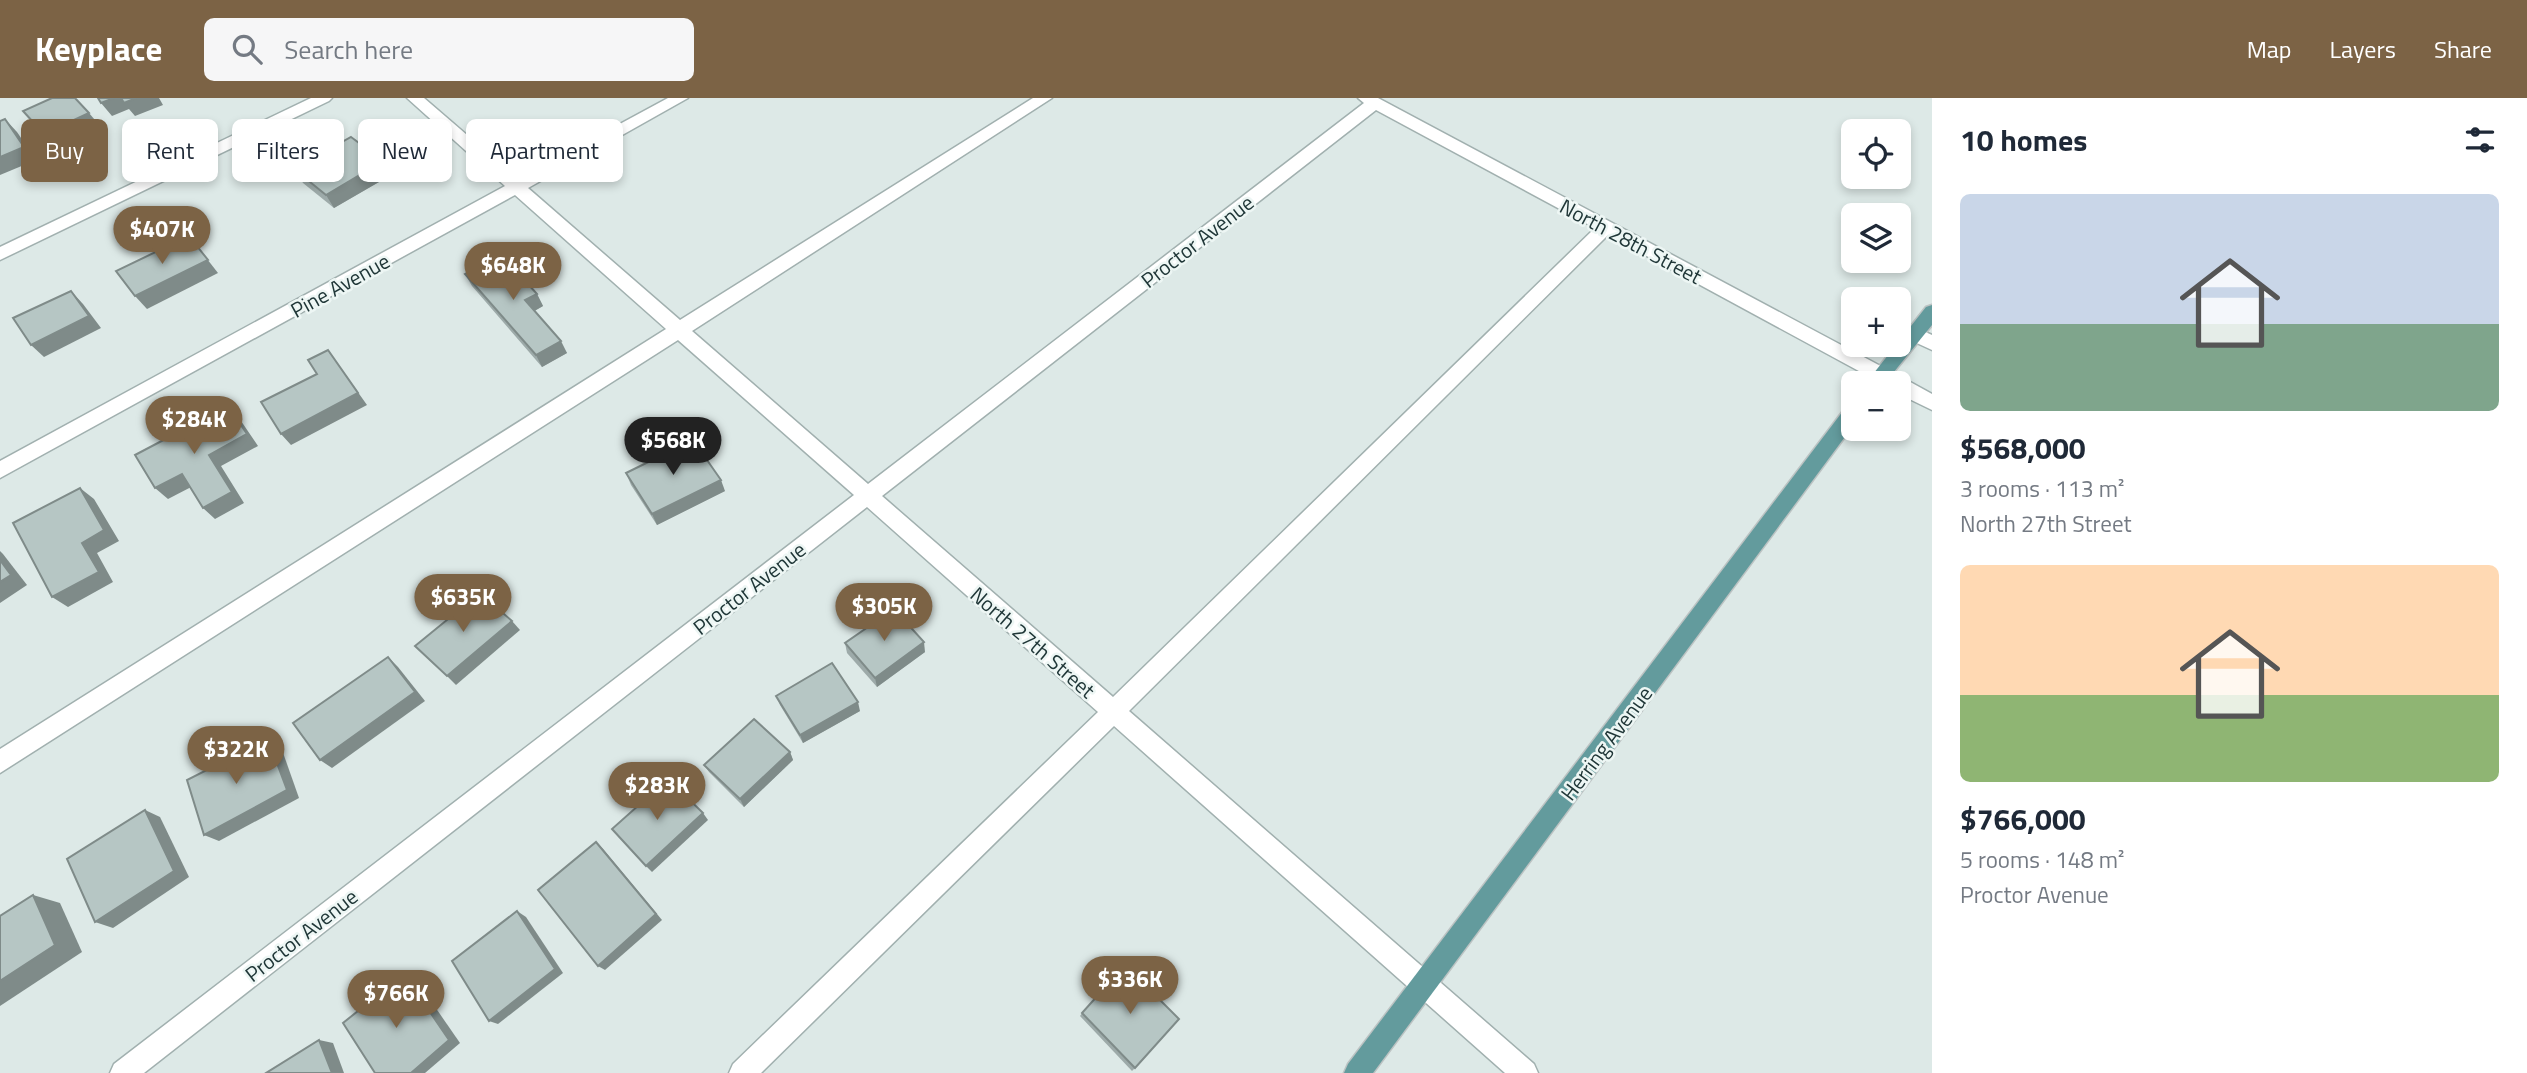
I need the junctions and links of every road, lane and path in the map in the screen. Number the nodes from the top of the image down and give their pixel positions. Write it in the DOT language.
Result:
graph roads {
  1 [pos="324,98"];
  2 [pos="415,98"];
  3 [pos="680,98"];
  4 [pos="1044,98"];
  5 [pos="1370,100"];
  6 [pos="517,188"];
  7 [pos="1606,227"];
  8 [pos="0,254"];
  9 [pos="1932,312"];
  10 [pos="680,331"];
  11 [pos="1914,334"];
  12 [pos="1932,343"];
  13 [pos="1868,371"];
  14 [pos="1894,371"];
  15 [pos="1911,392"];
  16 [pos="1932,402"];
  17 [pos="1841,428"];
  18 [pos="0,470"];
  19 [pos="867,496"];
  20 [pos="1113,712"];
  21 [pos="0,762"];
  22 [pos="1424,985"];
  23 [pos="123,1073"];
  24 [pos="742,1073"];
  25 [pos="1357,1073"];
  26 [pos="1525,1073"];
  1 -- 8 [label="street"];
  2 -- 6 [label="street, North 27th Street"];
  3 -- 6 [label="street, Pine Avenue"];
  4 -- 10 [label="street"];
  5 -- 7 [label="street, North 28th Street"];
  5 -- 19 [label="street, Proctor Avenue"];
  6 -- 10 [label="street, North 27th Street"];
  6 -- 18 [label="street, Pine Avenue"];
  7 -- 13 [label="street, North 28th Street"];
  7 -- 20 [label="street"];
  9 -- 11 [label="main road"];
  10 -- 19 [label="street, North 27th Street"];
  10 -- 21 [label="street"];
  11 -- 12 [label="street"];
  11 -- 14 [label="main road"];
  15 -- 16 [label="street, North 28th Street"];
  17 -- 22 [label="main road, Herring Avenue"];
  19 -- 20 [label="street, North 27th Street"];
  19 -- 23 [label="street, Proctor Avenue"];
  20 -- 22 [label="street, North 27th Street"];
  20 -- 24 [label="street"];
  22 -- 25 [label="main road, Herring Avenue"];
  22 -- 26 [label="street, North 27th Street"];
}
